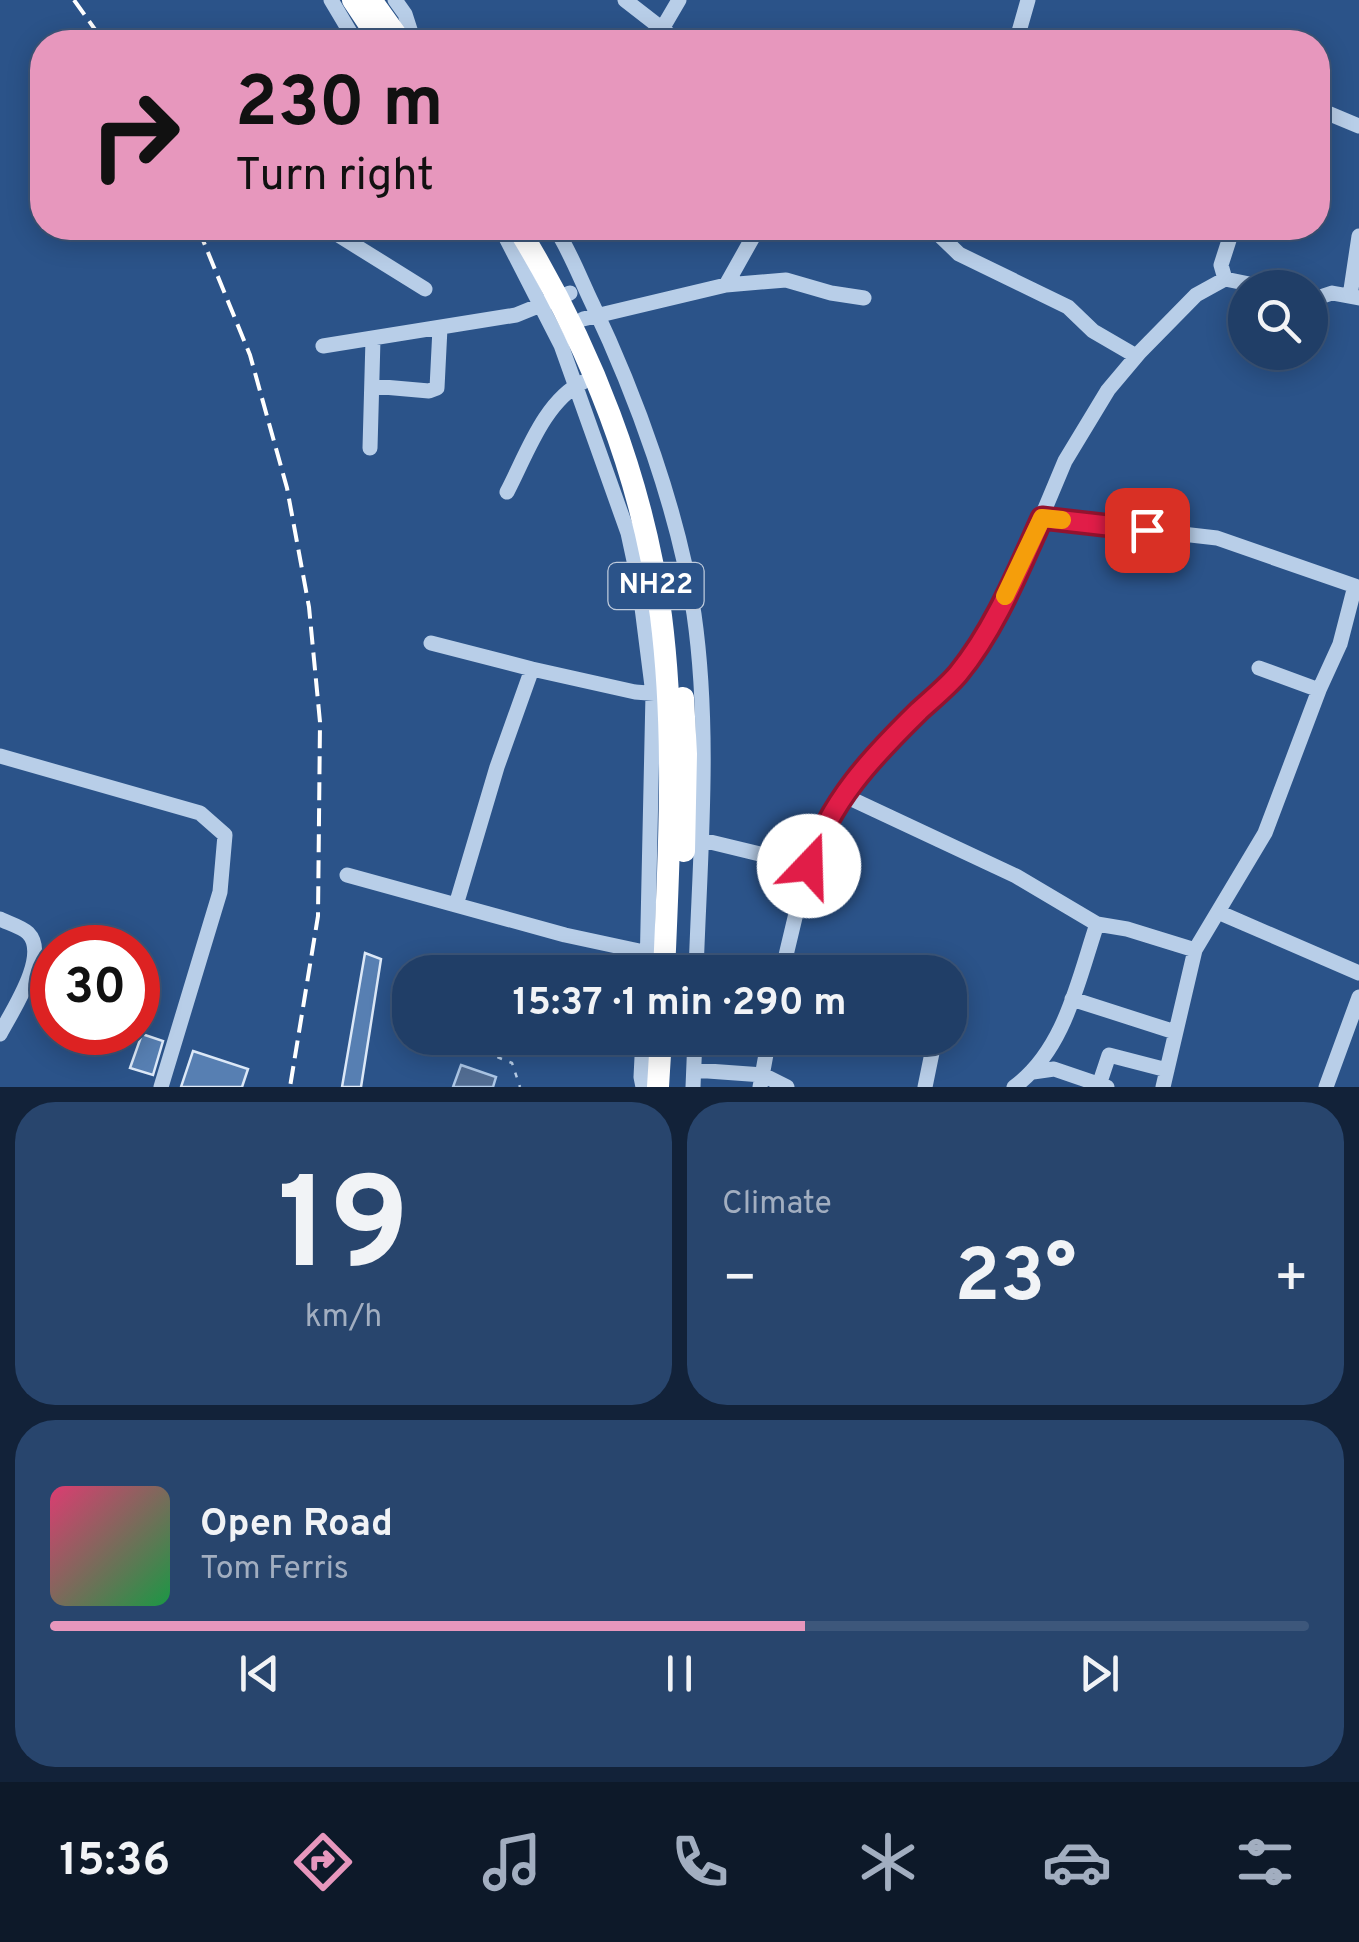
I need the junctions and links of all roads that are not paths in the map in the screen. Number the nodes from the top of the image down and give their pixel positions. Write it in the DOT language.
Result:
graph roads {
  1 [pos="331,0"];
  2 [pos="353,0"];
  3 [pos="372,0"];
  4 [pos="395,0"];
  5 [pos="625,0"];
  6 [pos="679,0"];
  7 [pos="1028,0"];
  8 [pos="662,29"];
  9 [pos="349,30"];
  10 [pos="373,30"];
  11 [pos="393,30"];
  12 [pos="411,30"];
  13 [pos="1019,30"];
  14 [pos="1330,114"];
  15 [pos="1359,126"];
  16 [pos="1359,236"];
  17 [pos="347,240"];
  18 [pos="509,240"];
  19 [pos="524,240"];
  20 [pos="539,240"];
  21 [pos="560,240"];
  22 [pos="748,240"];
  23 [pos="944,240"];
  24 [pos="1229,240"];
  25 [pos="1226,279"];
  26 [pos="726,285"];
  27 [pos="425,290"];
  28 [pos="1328,294"];
  29 [pos="1355,297"];
  30 [pos="864,298"];
  31 [pos="556,300"];
  32 [pos="591,317"];
  33 [pos="440,328"];
  34 [pos="373,339"];
  35 [pos="323,346"];
  36 [pos="1136,356"];
  37 [pos="585,381"];
  38 [pos="372,386"];
  39 [pos="370,448"];
  40 [pos="507,492"];
  41 [pos="1042,518"];
  42 [pos="431,643"];
  43 [pos="1259,668"];
  44 [pos="532,669"];
  45 [pos="1318,690"];
  46 [pos="676,699"];
  47 [pos="0,756"];
  48 [pos="843,795"];
  49 [pos="692,840"];
  50 [pos="809,866"];
  51 [pos="347,875"];
  52 [pos="456,906"];
  53 [pos="1218,912"];
  54 [pos="0,919"];
  55 [pos="1097,924"];
  56 [pos="1195,950"];
  57 [pos="632,955"];
  58 [pos="664,955"];
  59 [pos="666,955"];
  60 [pos="695,955"];
  61 [pos="786,955"];
  62 [pos="1359,973"];
  63 [pos="1359,998"];
  64 [pos="1072,999"];
  65 [pos="1175,1032"];
  66 [pos="0,1034"];
  67 [pos="643,1055"];
  68 [pos="660,1055"];
  69 [pos="674,1055"];
  70 [pos="694,1055"];
  71 [pos="767,1055"];
  72 [pos="932,1055"];
  73 [pos="694,1070"];
  74 [pos="1167,1070"];
  75 [pos="1033,1072"];
  76 [pos="1067,1080"];
  77 [pos="762,1081"];
  78 [pos="1103,1086"];
  79 [pos="161,1087"];
  80 [pos="643,1087"];
  81 [pos="658,1087"];
  82 [pos="672,1087"];
  83 [pos="693,1087"];
  84 [pos="787,1087"];
  85 [pos="925,1087"];
  86 [pos="1014,1087"];
  87 [pos="1163,1087"];
  88 [pos="1326,1087"];
  1 -- 9 [label="street"];
  2 -- 10 [label="highway"];
  3 -- 11 [label="highway"];
  4 -- 12 [label="street"];
  5 -- 8 [label="street"];
  6 -- 8 [label="street"];
  7 -- 13 [label="street"];
  14 -- 15 [label="street"];
  16 -- 29 [label="street"];
  17 -- 27 [label="street"];
  18 -- 31 [label="street, NH22"];
  19 -- 31 [label="highway, NH22"];
  20 -- 31 [label="highway, NH22"];
  21 -- 32 [label="street, NH22"];
  22 -- 26 [label="street"];
  23 -- 36 [label="street"];
  24 -- 25 [label="street"];
  25 -- 36 [label="street"];
  26 -- 30 [label="street"];
  26 -- 32 [label="street"];
  28 -- 29 [label="street"];
  31 -- 32 [label="highway, NH22"];
  31 -- 33 [label="street"];
  31 -- 37 [label="highway, NH22"];
  32 -- 46 [label="highway, NH22"];
  33 -- 34 [label="street"];
  33 -- 38 [label="street"];
  34 -- 35 [label="street"];
  34 -- 38 [label="street"];
  36 -- 41 [label="street"];
  37 -- 40 [label="street"];
  37 -- 46 [label="highway, NH22"];
  38 -- 39 [label="street"];
  41 -- 45 [label="street"];
  41 -- 48 [label="street"];
  42 -- 44 [label="street"];
  43 -- 45 [label="street"];
  44 -- 46 [label="street"];
  44 -- 52 [label="street"];
  45 -- 53 [label="street"];
  46 -- 49 [label="highway, NH22"];
  46 -- 58 [label="highway, NH22"];
  47 -- 79 [label="street"];
  48 -- 50 [label="street"];
  48 -- 55 [label="street"];
  49 -- 50 [label="street"];
  49 -- 59 [label="highway, NH22"];
  49 -- 60 [label="street, NH22"];
  50 -- 61 [label="street"];
  51 -- 52 [label="street"];
  52 -- 57 [label="street"];
  53 -- 56 [label="street"];
  53 -- 62 [label="street"];
  54 -- 66 [label="street"];
  55 -- 56 [label="street"];
  55 -- 64 [label="street"];
  56 -- 65 [label="street"];
  63 -- 88 [label="street"];
  64 -- 65 [label="street"];
  64 -- 75 [label="street"];
  65 -- 74 [label="street"];
  67 -- 80 [label="street"];
  68 -- 81 [label="highway"];
  69 -- 82 [label="highway"];
  70 -- 73 [label="street"];
  71 -- 77 [label="street"];
  72 -- 85 [label="street"];
  73 -- 77 [label="street"];
  73 -- 83 [label="street"];
  74 -- 78 [label="street"];
  74 -- 87 [label="street"];
  75 -- 76 [label="street"];
  75 -- 86 [label="street"];
  76 -- 78 [label="street"];
  77 -- 84 [label="street"];
}
